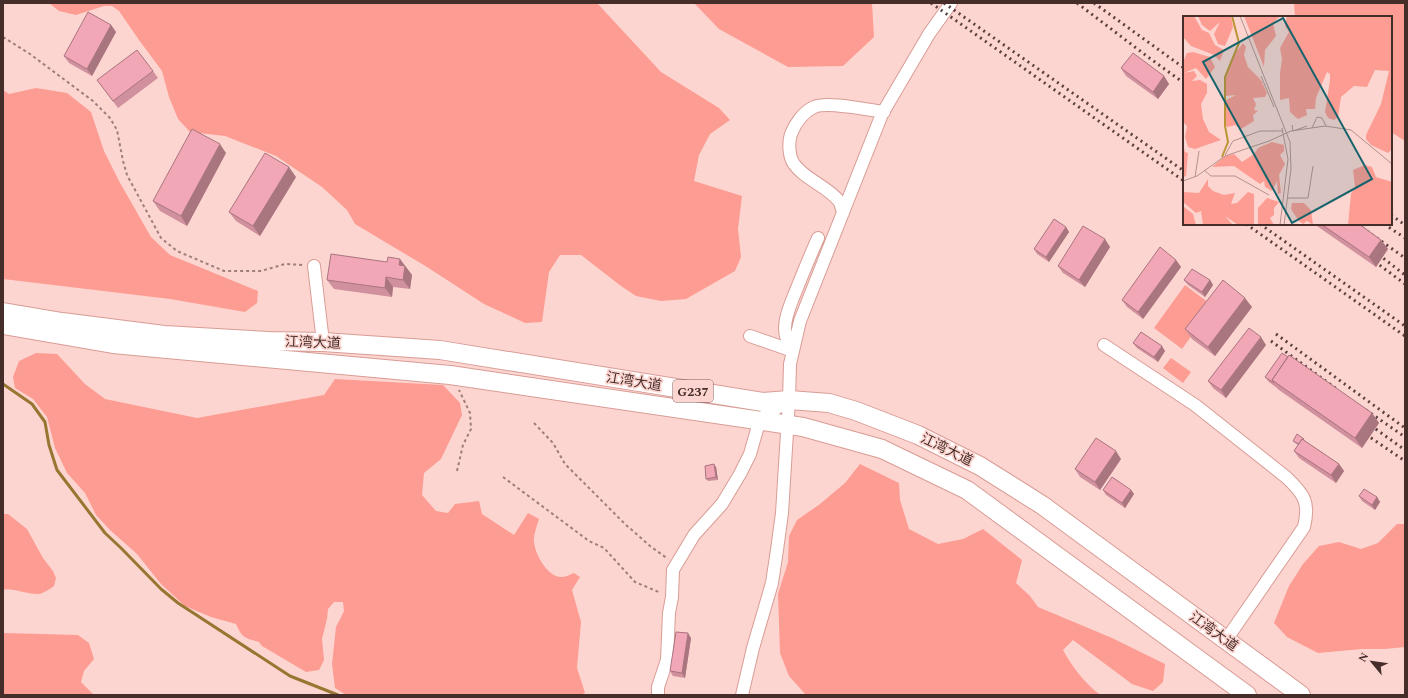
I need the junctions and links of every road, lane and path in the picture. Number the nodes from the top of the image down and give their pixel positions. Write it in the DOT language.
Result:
graph roads {
  1 [pos="951,3"];
  2 [pos="3,37"];
  3 [pos="884,112"];
  4 [pos="843,213"];
  5 [pos="818,238"];
  6 [pos="314,266"];
  7 [pos="3,312"];
  8 [pos="3,325"];
  9 [pos="750,336"];
  10 [pos="322,342"];
  11 [pos="1104,345"];
  12 [pos="793,351"];
  13 [pos="450,375"];
  14 [pos="789,400"];
  15 [pos="760,419"];
  16 [pos="534,423"];
  17 [pos="787,424"];
  18 [pos="457,471"];
  19 [pos="503,477"];
  20 [pos="675,565"];
  21 [pos="672,597"];
  22 [pos="1226,640"];
  23 [pos="658,695"];
  24 [pos="742,695"];
  25 [pos="1246,695"];
  26 [pos="1301,695"];
  1 -- 3 [label="street"];
  2 -- 6 [label="path"];
  3 -- 4 [label="street"];
  3 -- 4 [label="street"];
  4 -- 12 [label="street"];
  5 -- 12 [label="street"];
  6 -- 10 [label="street"];
  7 -- 10 [label="highway, 江湾大道 / G237"];
  8 -- 13 [label="highway, 江湾大道 / G237"];
  9 -- 12 [label="street"];
  10 -- 14 [label="highway, 江湾大道 / G237"];
  11 -- 22 [label="street"];
  12 -- 14 [label="street"];
  13 -- 15 [label="highway, 江湾大道 / G237"];
  13 -- 18 [label="path"];
  14 -- 15 [label="street"];
  14 -- 17 [label="street"];
  14 -- 22 [label="highway, 江湾大道 / G237"];
  15 -- 17 [label="highway, 江湾大道 / G237"];
  15 -- 20 [label="street"];
  16 -- 20 [label="path"];
  17 -- 24 [label="street"];
  17 -- 25 [label="highway, 江湾大道 / G237"];
  19 -- 21 [label="path"];
  20 -- 21 [label="street"];
  21 -- 23 [label="street"];
  22 -- 26 [label="highway, 江湾大道 / G237"];
}
